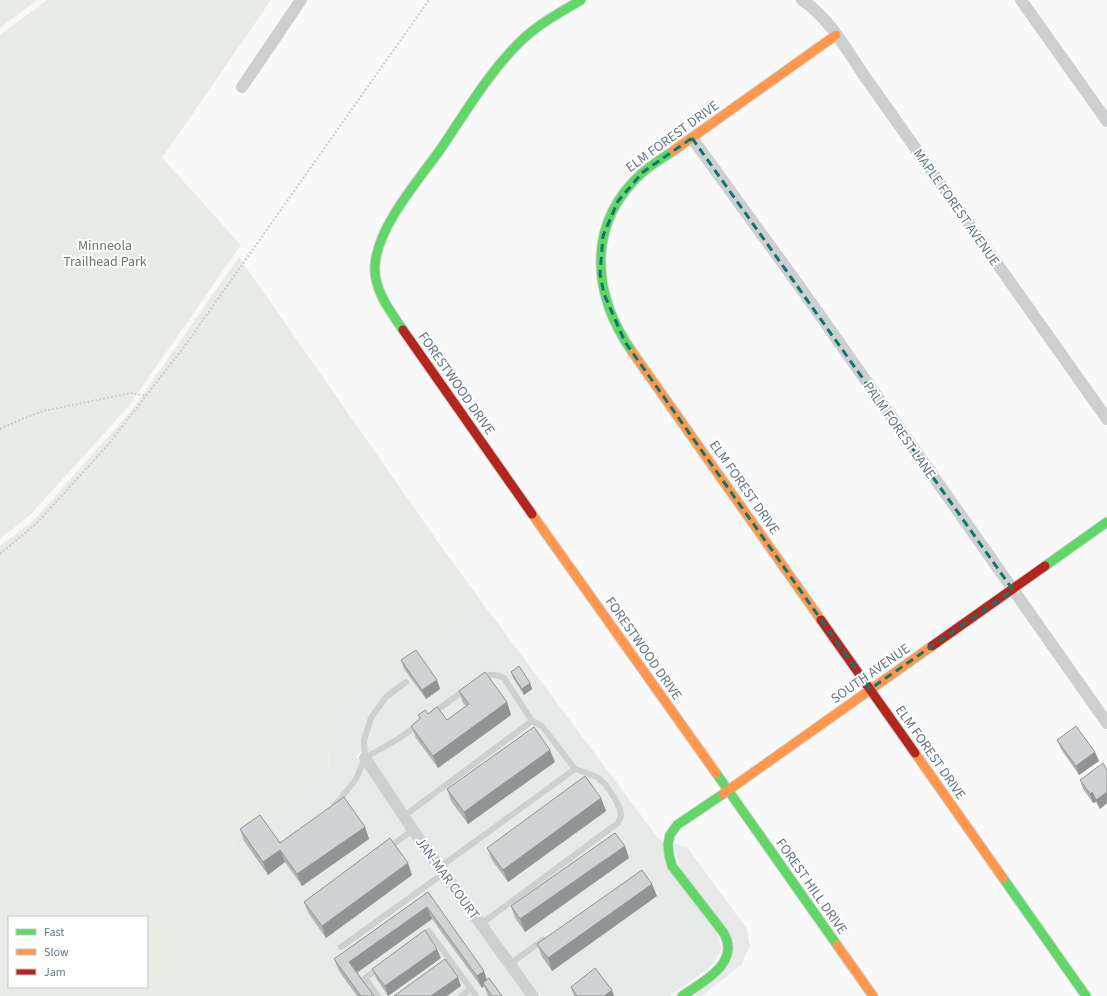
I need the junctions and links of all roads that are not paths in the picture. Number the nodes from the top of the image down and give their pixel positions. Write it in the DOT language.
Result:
graph roads {
  1 [pos="301,0"];
  2 [pos="582,0"];
  3 [pos="802,0"];
  4 [pos="1021,0"];
  5 [pos="836,35"];
  6 [pos="242,87"];
  7 [pos="1106,119"];
  8 [pos="692,138"];
  9 [pos="1107,419"];
  10 [pos="1107,522"];
  11 [pos="1013,590"];
  12 [pos="406,682"];
  13 [pos="870,689"];
  14 [pos="430,716"];
  15 [pos="424,720"];
  16 [pos="532,721"];
  17 [pos="1107,724"];
  18 [pos="365,758"];
  19 [pos="575,769"];
  20 [pos="728,792"];
  21 [pos="327,809"];
  22 [pos="404,816"];
  23 [pos="413,830"];
  24 [pos="383,852"];
  25 [pos="442,870"];
  26 [pos="481,924"];
  27 [pos="549,936"];
  28 [pos="416,940"];
  29 [pos="341,947"];
  30 [pos="384,964"];
  31 [pos="510,964"];
  32 [pos="471,989"];
  33 [pos="378,996"];
  34 [pos="461,996"];
  35 [pos="476,996"];
  36 [pos="533,996"];
  37 [pos="682,996"];
  38 [pos="873,996"];
  39 [pos="1086,996"];
  1 -- 6 [label="street"];
  2 -- 20 [label="street, FORESTWOOD DRIVE"];
  3 -- 5 [label="street, MAPLE FOREST AVENUE"];
  4 -- 7 [label="street"];
  5 -- 8 [label="street, ELM FOREST DRIVE"];
  5 -- 9 [label="street, MAPLE FOREST AVENUE"];
  8 -- 11 [label="street, PALM FOREST LANE"];
  8 -- 13 [label="street, ELM FOREST DRIVE"];
  10 -- 11 [label="street, SOUTH AVENUE"];
  11 -- 13 [label="street, SOUTH AVENUE"];
  11 -- 17 [label="street, PALM FOREST LANE"];
  12 -- 18 [label="lane"];
  13 -- 20 [label="street, SOUTH AVENUE"];
  13 -- 39 [label="street, ELM FOREST DRIVE"];
  14 -- 16 [label="lane"];
  15 -- 18 [label="lane"];
  16 -- 19 [label="lane"];
  16 -- 22 [label="lane"];
  18 -- 21 [label="lane"];
  18 -- 22 [label="street, JAN-MAR COURT"];
  19 -- 25 [label="lane"];
  19 -- 26 [label="lane"];
  20 -- 37 [label="street, SOUTH AVENUE"];
  20 -- 38 [label="street, FOREST HILL DRIVE"];
  22 -- 23 [label="street, JAN-MAR COURT"];
  23 -- 24 [label="lane"];
  23 -- 25 [label="street, JAN-MAR COURT"];
  25 -- 26 [label="street, JAN-MAR COURT"];
  25 -- 29 [label="lane"];
  26 -- 31 [label="street, JAN-MAR COURT"];
  27 -- 31 [label="lane"];
  28 -- 32 [label="lane"];
  30 -- 33 [label="lane"];
  31 -- 36 [label="street, JAN-MAR COURT"];
  32 -- 34 [label="lane"];
  32 -- 35 [label="lane"];
}
